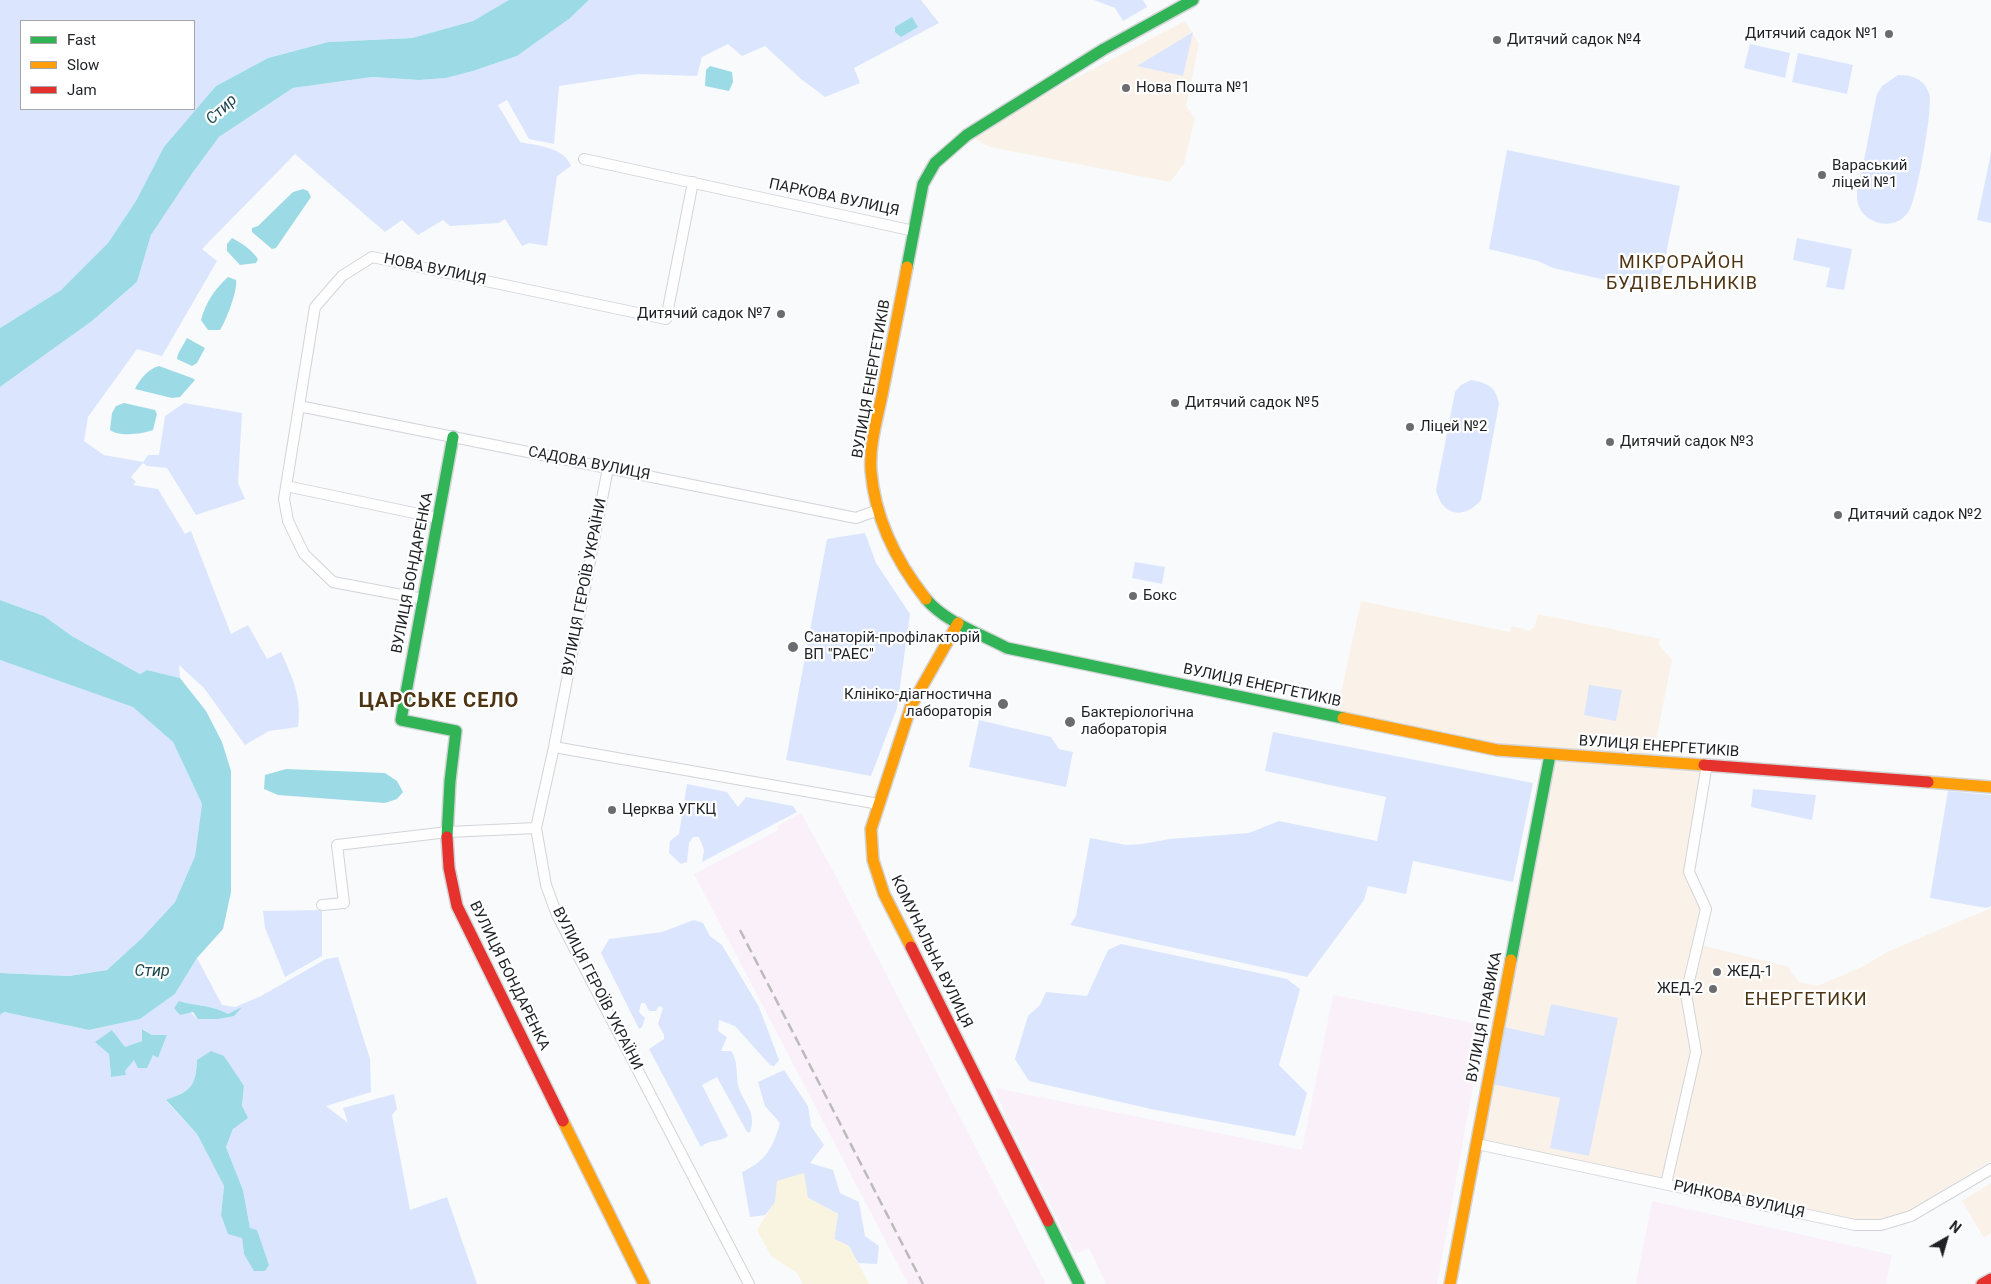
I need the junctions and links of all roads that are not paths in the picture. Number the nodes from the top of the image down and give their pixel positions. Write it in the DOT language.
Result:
graph roads {
  1 [pos="1193,0"];
  2 [pos="584,159"];
  3 [pos="693,182"];
  4 [pos="914,231"];
  5 [pos="299,406"];
  6 [pos="454,437"];
  7 [pos="608,468"];
  8 [pos="286,486"];
  9 [pos="878,510"];
  10 [pos="438,518"];
  11 [pos="423,599"];
  12 [pos="958,624"];
  13 [pos="554,747"];
  14 [pos="1550,755"];
  15 [pos="1708,764"];
  16 [pos="1991,787"];
  17 [pos="879,804"];
  18 [pos="536,828"];
  19 [pos="448,832"];
  20 [pos="322,905"];
  21 [pos="1476,1144"];
  22 [pos="1991,1169"];
  23 [pos="1666,1184"];
  24 [pos="1991,1279"];
  25 [pos="644,1284"];
  26 [pos="748,1284"];
  27 [pos="1079,1284"];
  28 [pos="1450,1284"];
  29 [pos="1982,1284"];
  1 -- 4 [label="street, ПАРКОВА ВУЛИЦЯ"];
  2 -- 3 [label="street, ПАРКОВА ВУЛИЦЯ"];
  3 -- 4 [label="street, ПАРКОВА ВУЛИЦЯ"];
  3 -- 5 [label="street, НОВА ВУЛИЦЯ"];
  4 -- 9 [label="street, ВУЛИЦЯ ЕНЕРГЕТИКІВ"];
  5 -- 6 [label="street, САДОВА ВУЛИЦЯ"];
  5 -- 8 [label="street, НОВА ВУЛИЦЯ"];
  6 -- 7 [label="street, САДОВА ВУЛИЦЯ"];
  6 -- 10 [label="street, ВУЛИЦЯ БОНДАРЕНКА"];
  7 -- 9 [label="street, САДОВА ВУЛИЦЯ"];
  7 -- 13 [label="street, ВУЛИЦЯ ГЕРОЇВ УКРАЇНИ"];
  8 -- 10 [label="street"];
  8 -- 11 [label="street, НОВА ВУЛИЦЯ"];
  9 -- 12 [label="street, ВУЛИЦЯ ЕНЕРГЕТИКІВ"];
  10 -- 11 [label="street, ВУЛИЦЯ БОНДАРЕНКА"];
  11 -- 19 [label="street, ВУЛИЦЯ БОНДАРЕНКА"];
  12 -- 14 [label="street, ВУЛИЦЯ ЕНЕРГЕТИКІВ"];
  12 -- 17 [label="street, КОМУНАЛЬНА ВУЛИЦЯ"];
  13 -- 17 [label="street"];
  13 -- 18 [label="street, ВУЛИЦЯ ГЕРОЇВ УКРАЇНИ"];
  14 -- 15 [label="street, ВУЛИЦЯ ЕНЕРГЕТИКІВ"];
  14 -- 21 [label="street, ВУЛИЦЯ ПРАВИКА"];
  15 -- 16 [label="street, ВУЛИЦЯ ЕНЕРГЕТИКІВ"];
  15 -- 23 [label="street"];
  17 -- 27 [label="street, КОМУНАЛЬНА ВУЛИЦЯ"];
  18 -- 19 [label="street"];
  18 -- 26 [label="street, ВУЛИЦЯ ГЕРОЇВ УКРАЇНИ"];
  19 -- 20 [label="street"];
  19 -- 25 [label="street, ВУЛИЦЯ БОНДАРЕНКА"];
  21 -- 23 [label="street, РИНКОВА ВУЛИЦЯ"];
  21 -- 28 [label="street, ВУЛИЦЯ ПРАВИКА"];
  22 -- 23 [label="street, РИНКОВА ВУЛИЦЯ"];
  24 -- 29 [label="street"];
}
